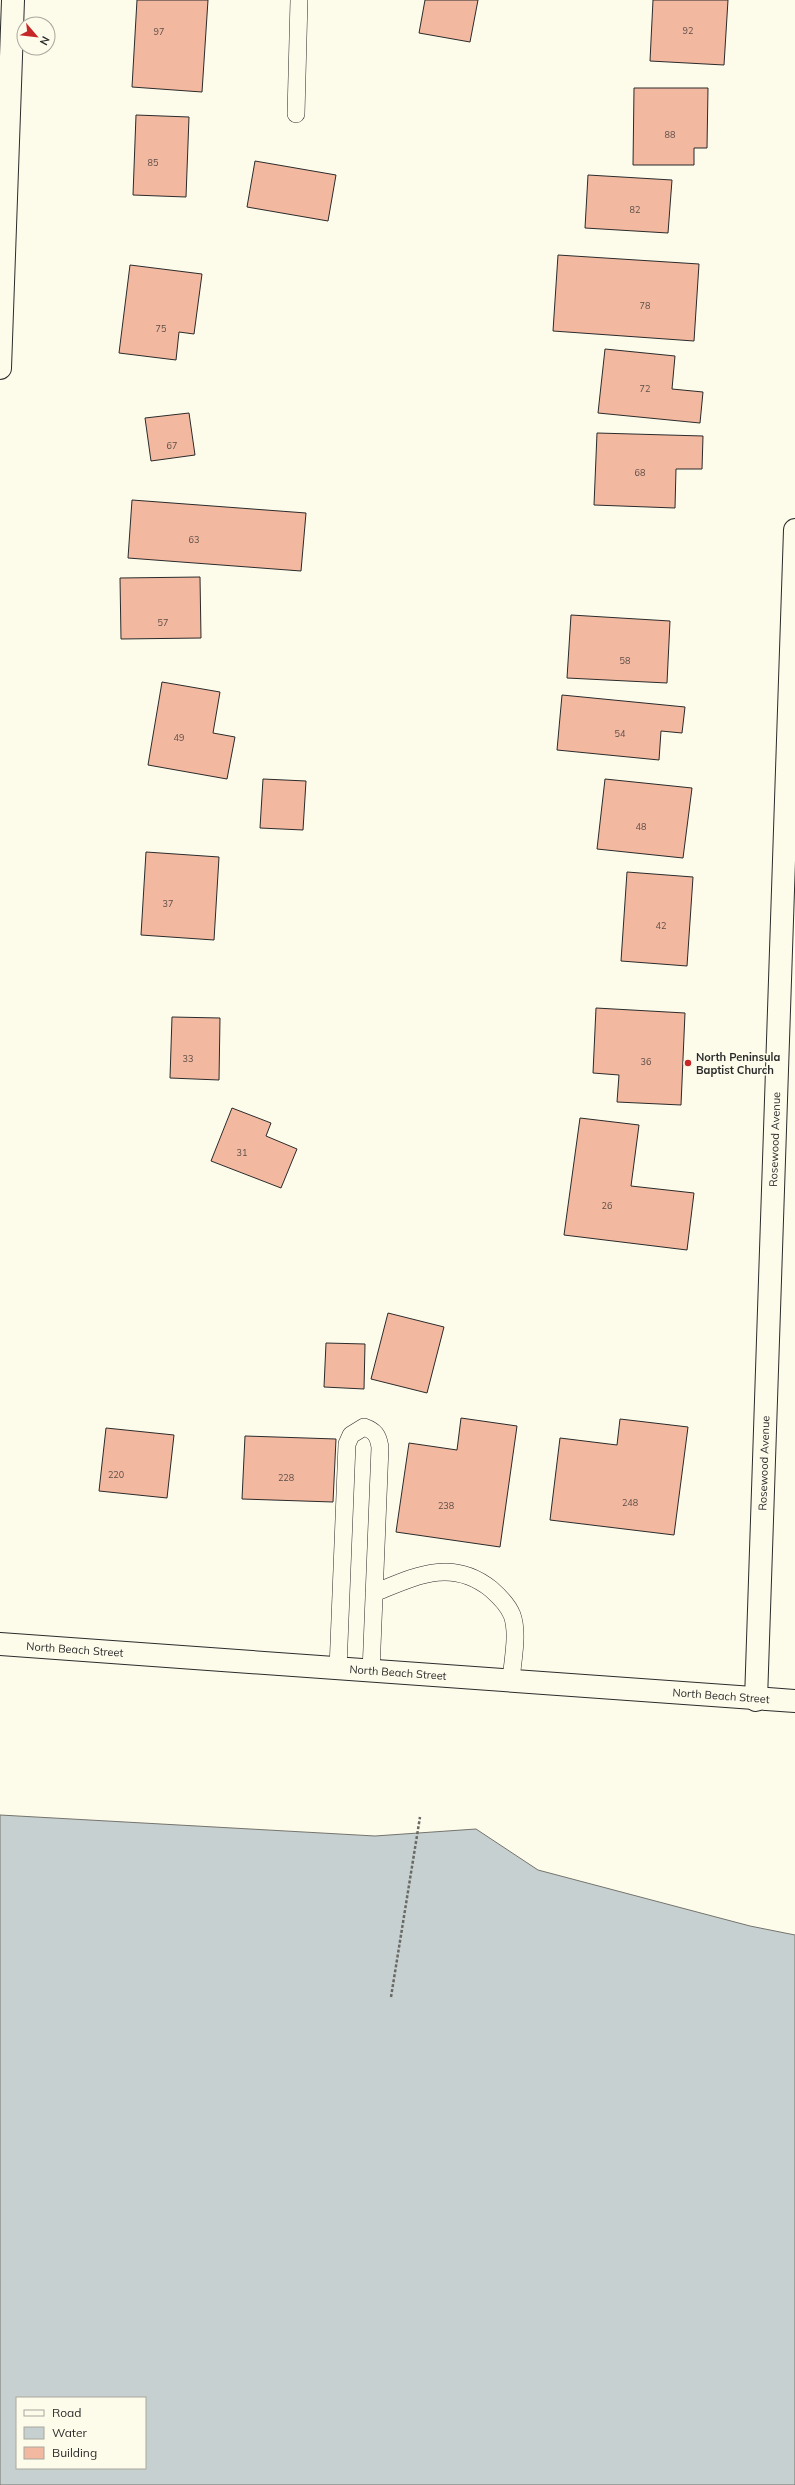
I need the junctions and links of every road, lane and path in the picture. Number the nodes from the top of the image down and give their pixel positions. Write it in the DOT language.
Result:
graph roads {
  1 [pos="13,0"];
  2 [pos="299,0"];
  3 [pos="296,114"];
  4 [pos="0,368"];
  5 [pos="795,530"];
  6 [pos="374,1594"];
  7 [pos="0,1644"];
  8 [pos="338,1669"];
  9 [pos="371,1672"];
  10 [pos="511,1682"];
  11 [pos="756,1700"];
  12 [pos="795,1701"];
  13 [pos="420,1817"];
  14 [pos="391,1997"];
  1 -- 4 [label="street"];
  2 -- 3 [label="lane"];
  5 -- 11 [label="street, Rosewood Avenue"];
  6 -- 8 [label="lane"];
  6 -- 9 [label="lane"];
  6 -- 10 [label="lane"];
  7 -- 8 [label="street, North Beach Street"];
  8 -- 9 [label="street, North Beach Street"];
  9 -- 10 [label="street, North Beach Street"];
  10 -- 11 [label="street, North Beach Street"];
  11 -- 12 [label="street, North Beach Street"];
  13 -- 14 [label="path"];
}
